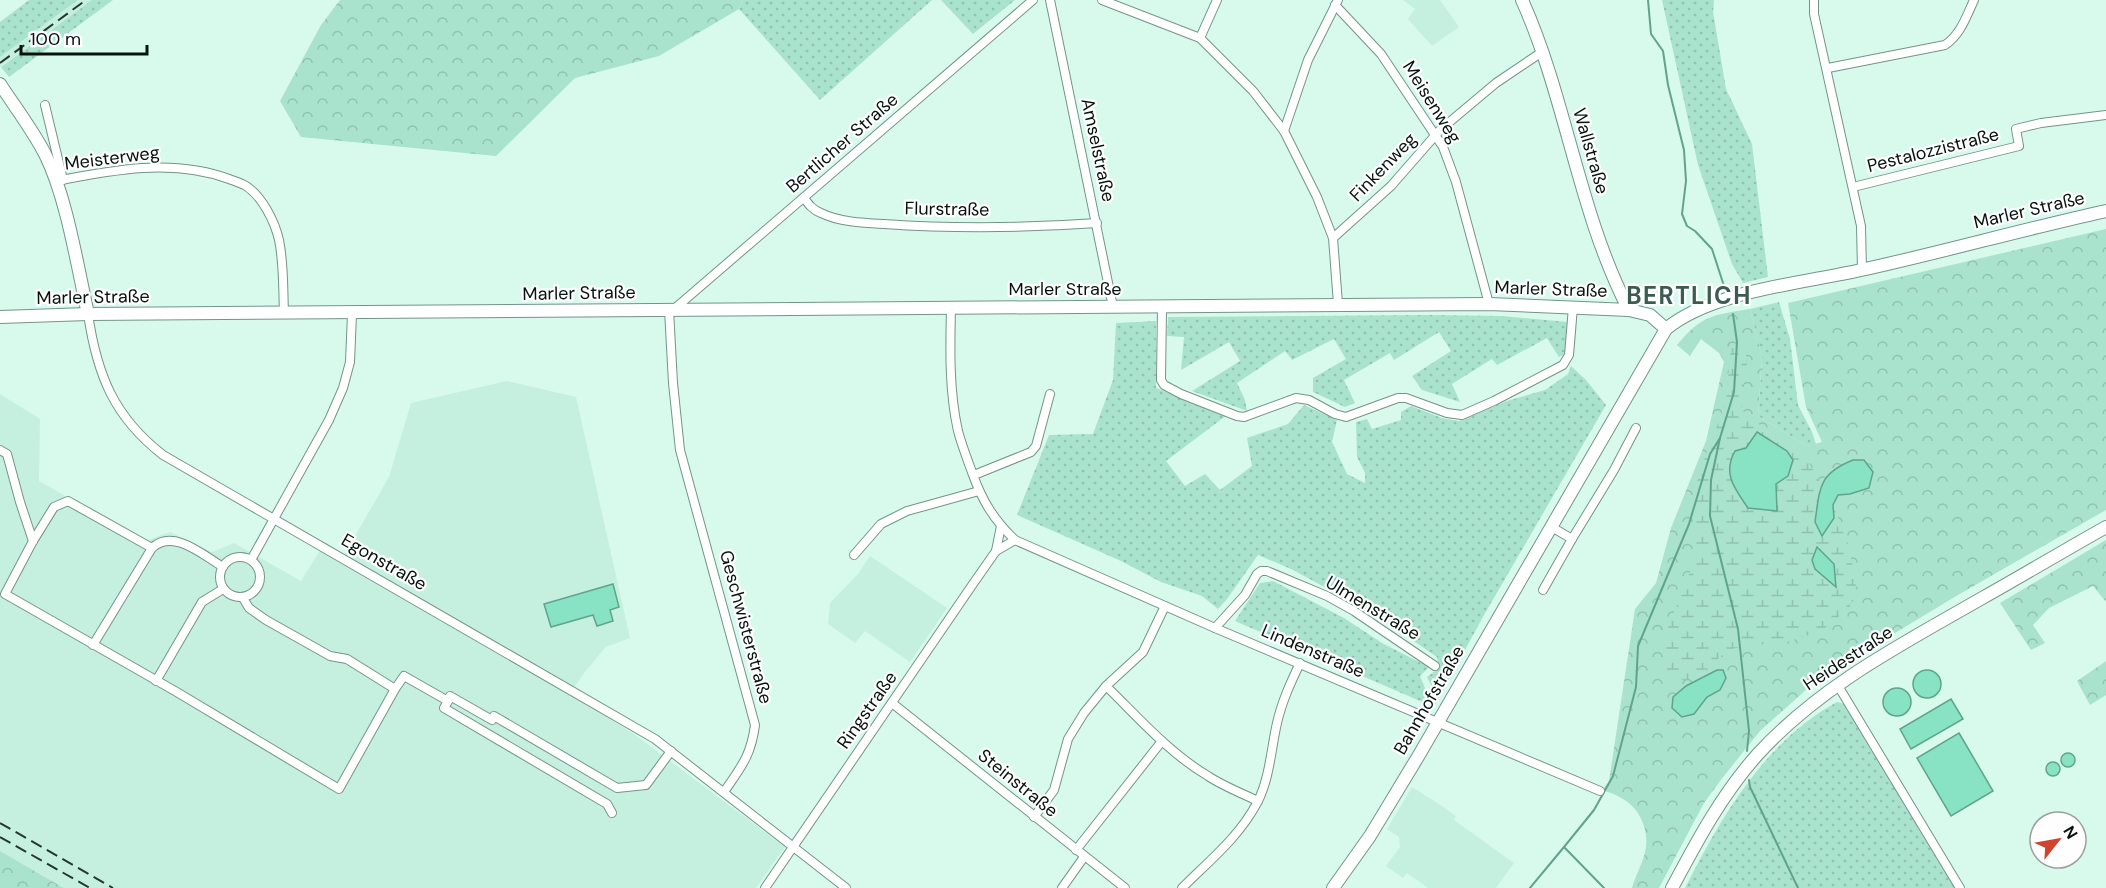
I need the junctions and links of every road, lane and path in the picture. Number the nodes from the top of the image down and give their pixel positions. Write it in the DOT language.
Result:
graph roads {
  1 [pos="1033,0"];
  2 [pos="1050,0"];
  3 [pos="1102,0"];
  4 [pos="1217,0"];
  5 [pos="1522,0"];
  6 [pos="1814,0"];
  7 [pos="1974,0"];
  8 [pos="1336,3"];
  9 [pos="1200,38"];
  10 [pos="1542,52"];
  11 [pos="1828,68"];
  12 [pos="0,84"];
  13 [pos="45,105"];
  14 [pos="2106,115"];
  15 [pos="1284,131"];
  16 [pos="1436,136"];
  17 [pos="59,180"];
  18 [pos="1853,187"];
  19 [pos="804,198"];
  20 [pos="2106,211"];
  21 [pos="1097,223"];
  22 [pos="1333,238"];
  23 [pos="1862,270"];
  24 [pos="1338,304"];
  25 [pos="1489,304"];
  26 [pos="1113,307"];
  27 [pos="1162,307"];
  28 [pos="1573,307"];
  29 [pos="951,308"];
  30 [pos="670,310"];
  31 [pos="1629,310"];
  32 [pos="88,314"];
  33 [pos="284,314"];
  34 [pos="352,314"];
  35 [pos="0,318"];
  36 [pos="1666,329"];
  37 [pos="1050,394"];
  38 [pos="1636,428"];
  39 [pos="0,450"];
  40 [pos="974,475"];
  41 [pos="979,491"];
  42 [pos="273,518"];
  43 [pos="1001,526"];
  44 [pos="1550,526"];
  45 [pos="2106,527"];
  46 [pos="1572,539"];
  47 [pos="1015,540"];
  48 [pos="33,541"];
  49 [pos="152,548"];
  50 [pos="996,551"];
  51 [pos="854,555"];
  52 [pos="251,560"];
  53 [pos="223,567"];
  54 [pos="224,589"];
  55 [pos="1543,590"];
  56 [pos="243,598"];
  57 [pos="1165,606"];
  58 [pos="1215,628"];
  59 [pos="93,645"];
  60 [pos="1300,663"];
  61 [pos="1435,666"];
  62 [pos="156,681"];
  63 [pos="1837,684"];
  64 [pos="1106,686"];
  65 [pos="395,689"];
  66 [pos="448,701"];
  67 [pos="892,704"];
  68 [pos="1438,723"];
  69 [pos="1161,741"];
  70 [pos="671,751"];
  71 [pos="1600,790"];
  72 [pos="724,792"];
  73 [pos="1258,801"];
  74 [pos="612,813"];
  75 [pos="1034,817"];
  76 [pos="794,847"];
  77 [pos="1076,850"];
  78 [pos="1084,857"];
  79 [pos="765,888"];
  80 [pos="846,888"];
  81 [pos="1062,888"];
  82 [pos="1125,888"];
  83 [pos="1182,888"];
  84 [pos="1333,888"];
  85 [pos="1672,888"];
  86 [pos="1960,888"];
  1 -- 19 [label="street, Bertlicher Straße"];
  2 -- 21 [label="street, Amselstraße"];
  3 -- 9 [label="street"];
  4 -- 9 [label="street"];
  5 -- 10 [label="main road, Wallstraße"];
  6 -- 11 [label="street"];
  7 -- 11 [label="street"];
  8 -- 15 [label="street"];
  8 -- 16 [label="street, Meisenweg"];
  9 -- 15 [label="street"];
  10 -- 16 [label="street, Finkenweg"];
  10 -- 31 [label="main road, Wallstraße"];
  11 -- 18 [label="street"];
  12 -- 17 [label="main road"];
  13 -- 17 [label="street"];
  14 -- 18 [label="street, Pestalozzistraße"];
  15 -- 22 [label="street"];
  16 -- 22 [label="street, Finkenweg"];
  16 -- 25 [label="street, Meisenweg"];
  17 -- 32 [label="main road"];
  17 -- 33 [label="street, Meisterweg"];
  18 -- 23 [label="street"];
  19 -- 21 [label="street, Flurstraße"];
  19 -- 30 [label="street, Bertlicher Straße"];
  20 -- 23 [label="main road, Marler Straße"];
  21 -- 26 [label="street, Amselstraße"];
  22 -- 24 [label="street"];
  23 -- 36 [label="main road, Marler Straße"];
  24 -- 25 [label="main road, Marler Straße"];
  24 -- 27 [label="main road, Marler Straße"];
  25 -- 28 [label="main road, Marler Straße"];
  26 -- 27 [label="main road, Marler Straße"];
  26 -- 29 [label="main road, Marler Straße"];
  27 -- 28 [label="street"];
  28 -- 31 [label="main road, Marler Straße"];
  29 -- 30 [label="main road, Marler Straße"];
  29 -- 40 [label="street"];
  30 -- 34 [label="main road, Marler Straße"];
  30 -- 72 [label="street, Geschwisterstraße"];
  31 -- 36 [label="main road, Marler Straße"];
  32 -- 33 [label="main road, Marler Straße"];
  32 -- 35 [label="main road, Marler Straße"];
  32 -- 42 [label="street, Egonstraße"];
  33 -- 34 [label="main road, Marler Straße"];
  34 -- 42 [label="street"];
  36 -- 44 [label="main road, Bahnhofstraße"];
  37 -- 40 [label="street"];
  38 -- 46 [label="street"];
  39 -- 48 [label="street"];
  40 -- 41 [label="street"];
  41 -- 43 [label="street"];
  41 -- 51 [label="street"];
  42 -- 52 [label="street"];
  42 -- 70 [label="street, Egonstraße"];
  43 -- 47 [label="street"];
  43 -- 50 [label="street, Ringstraße"];
  44 -- 46 [label="street"];
  44 -- 68 [label="main road, Bahnhofstraße"];
  45 -- 63 [label="main road, Heidestraße"];
  46 -- 55 [label="street"];
  47 -- 50 [label="street, Ringstraße"];
  47 -- 57 [label="street, Lindenstraße"];
  48 -- 49 [label="street"];
  48 -- 59 [label="street"];
  49 -- 53 [label="street"];
  49 -- 59 [label="street"];
  50 -- 67 [label="street, Ringstraße"];
  52 -- 53 [label="street"];
  52 -- 56 [label="street"];
  53 -- 54 [label="street"];
  54 -- 56 [label="street"];
  54 -- 62 [label="street"];
  56 -- 65 [label="street"];
  57 -- 58 [label="street, Lindenstraße"];
  57 -- 64 [label="street"];
  58 -- 60 [label="street, Lindenstraße"];
  58 -- 61 [label="street, Ulmenstraße"];
  59 -- 62 [label="street"];
  60 -- 68 [label="street, Lindenstraße"];
  60 -- 73 [label="street"];
  62 -- 65 [label="street"];
  63 -- 85 [label="main road, Heidestraße"];
  63 -- 86 [label="street"];
  64 -- 69 [label="street"];
  64 -- 75 [label="street"];
  65 -- 66 [label="street"];
  66 -- 70 [label="street"];
  66 -- 74 [label="street"];
  67 -- 75 [label="street, Steinstraße"];
  67 -- 76 [label="street, Ringstraße"];
  68 -- 71 [label="street, Lindenstraße"];
  68 -- 84 [label="main road, Bahnhofstraße"];
  69 -- 73 [label="street"];
  69 -- 77 [label="street"];
  70 -- 72 [label="street, Egonstraße"];
  72 -- 76 [label="street"];
  73 -- 83 [label="street"];
  75 -- 77 [label="street, Steinstraße"];
  76 -- 79 [label="street, Ringstraße"];
  76 -- 80 [label="street"];
  77 -- 78 [label="street, Steinstraße"];
  78 -- 81 [label="street"];
  78 -- 82 [label="street, Steinstraße"];
}
